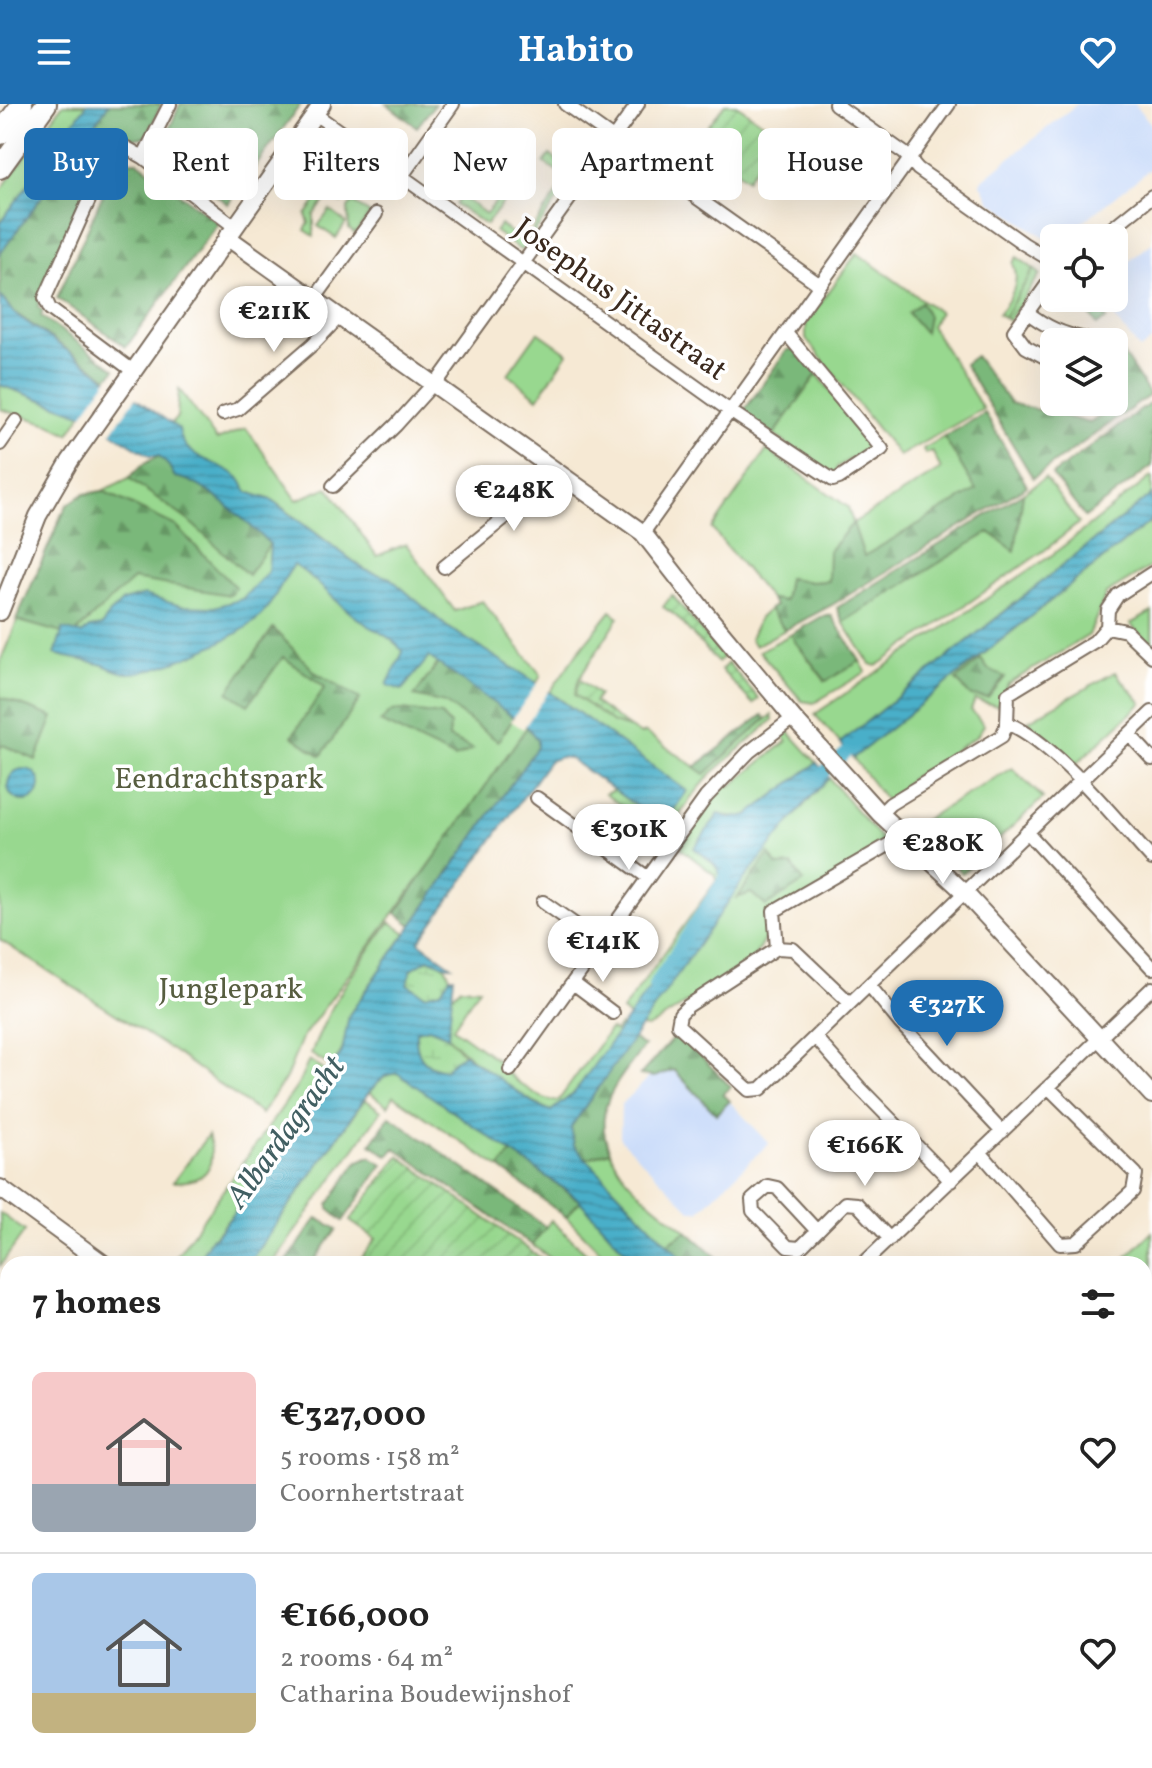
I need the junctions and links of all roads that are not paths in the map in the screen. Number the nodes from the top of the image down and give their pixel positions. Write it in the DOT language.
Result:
graph roads {
  1 [pos="22,104"];
  2 [pos="46,104"];
  3 [pos="170,104"];
  4 [pos="453,104"];
  5 [pos="565,104"];
  6 [pos="638,104"];
  7 [pos="835,104"];
  8 [pos="949,104"];
  9 [pos="318,109"];
  10 [pos="342,128"];
  11 [pos="600,128"];
  12 [pos="621,128"];
  13 [pos="0,134"];
  14 [pos="143,157"];
  15 [pos="910,160"];
  16 [pos="0,168"];
  17 [pos="408,168"];
  18 [pos="408,180"];
  19 [pos="1152,196"];
  20 [pos="569,200"];
  21 [pos="701,200"];
  22 [pos="376,214"];
  23 [pos="1117,224"];
  24 [pos="231,232"];
  25 [pos="1040,254"];
  26 [pos="524,263"];
  27 [pos="820,285"];
  28 [pos="1040,294"];
  29 [pos="315,298"];
  30 [pos="1027,312"];
  31 [pos="340,316"];
  32 [pos="1049,328"];
  33 [pos="786,333"];
  34 [pos="1040,354"];
  35 [pos="131,375"];
  36 [pos="434,384"];
  37 [pos="730,411"];
  38 [pos="223,414"];
  39 [pos="16,421"];
  40 [pos="0,444"];
  41 [pos="554,470"];
  42 [pos="333,486"];
  43 [pos="643,533"];
  44 [pos="444,567"];
  45 [pos="1152,573"];
  46 [pos="0,612"];
  47 [pos="1107,627"];
  48 [pos="1152,656"];
  49 [pos="1152,712"];
  50 [pos="793,718"];
  51 [pos="1007,723"];
  52 [pos="1129,734"];
  53 [pos="1152,759"];
  54 [pos="1081,781"];
  55 [pos="537,798"];
  56 [pos="880,814"];
  57 [pos="1027,832"];
  58 [pos="902,837"];
  59 [pos="1152,859"];
  60 [pos="647,877"];
  61 [pos="964,892"];
  62 [pos="543,902"];
  63 [pos="601,943"];
  64 [pos="777,948"];
  65 [pos="1152,968"];
  66 [pos="573,983"];
  67 [pos="869,985"];
  68 [pos="1152,988"];
  69 [pos="850,1003"];
  70 [pos="613,1013"];
  71 [pos="815,1037"];
  72 [pos="1099,1039"];
  73 [pos="510,1070"];
  74 [pos="1048,1087"];
  75 [pos="1152,1095"];
  76 [pos="1002,1132"];
  77 [pos="980,1152"];
  78 [pos="951,1181"];
  79 [pos="0,1188"];
  80 [pos="817,1231"];
  81 [pos="890,1239"];
  82 [pos="93,1256"];
  83 [pos="872,1256"];
  1 -- 13 [label="main road"];
  2 -- 16 [label="main road"];
  3 -- 14 [label="street"];
  4 -- 17 [label="street"];
  5 -- 11 [label="street"];
  6 -- 12 [label="street"];
  7 -- 15 [label="street"];
  8 -- 15 [label="street"];
  9 -- 10 [label="street, Josephus Jittastraat"];
  9 -- 24 [label="street"];
  14 -- 24 [label="street"];
  14 -- 35 [label="street"];
  15 -- 25 [label="street"];
  15 -- 27 [label="street"];
  18 -- 26 [label="street, Josephus Jittastraat"];
  19 -- 23 [label="street"];
  20 -- 26 [label="street"];
  21 -- 27 [label="street"];
  22 -- 29 [label="street"];
  24 -- 29 [label="street"];
  24 -- 35 [label="street"];
  26 -- 36 [label="street"];
  26 -- 37 [label="street, Josephus Jittastraat"];
  27 -- 33 [label="street"];
  28 -- 30 [label="street"];
  29 -- 31 [label="street"];
  30 -- 32 [label="street"];
  30 -- 34 [label="street"];
  31 -- 36 [label="street"];
  31 -- 38 [label="street"];
  33 -- 37 [label="street"];
  33 -- 37 [label="street, Josephus Jittastraat"];
  35 -- 46 [label="street"];
  36 -- 41 [label="street"];
  36 -- 42 [label="street"];
  37 -- 43 [label="street"];
  39 -- 40 [label="street"];
  41 -- 43 [label="street"];
  41 -- 44 [label="street"];
  43 -- 50 [label="street"];
  45 -- 47 [label="street"];
  47 -- 48 [label="street"];
  47 -- 51 [label="street"];
  49 -- 52 [label="street"];
  50 -- 56 [label="street"];
  50 -- 60 [label="street"];
  51 -- 54 [label="street"];
  51 -- 56 [label="street"];
  52 -- 53 [label="street"];
  52 -- 54 [label="street"];
  54 -- 57 [label="street"];
  54 -- 59 [label="street"];
  55 -- 60 [label="street"];
  56 -- 58 [label="street"];
  57 -- 61 [label="street"];
  57 -- 65 [label="street"];
  58 -- 61 [label="street"];
  58 -- 64 [label="street"];
  60 -- 63 [label="street"];
  61 -- 67 [label="street"];
  61 -- 72 [label="street"];
  62 -- 63 [label="street"];
  63 -- 66 [label="street"];
  64 -- 69 [label="street"];
  64 -- 71 [label="street"];
  66 -- 70 [label="street"];
  66 -- 73 [label="street"];
  67 -- 69 [label="street"];
  67 -- 76 [label="street"];
  68 -- 72 [label="street"];
  69 -- 71 [label="street"];
  71 -- 78 [label="street"];
  72 -- 74 [label="street"];
  72 -- 75 [label="street"];
  74 -- 76 [label="street"];
  74 -- 77 [label="street"];
  76 -- 77 [label="street"];
  77 -- 78 [label="street"];
  78 -- 81 [label="street"];
  79 -- 82 [label="street"];
  80 -- 80 [label="street"];
  80 -- 81 [label="street"];
  81 -- 83 [label="street"];
}
